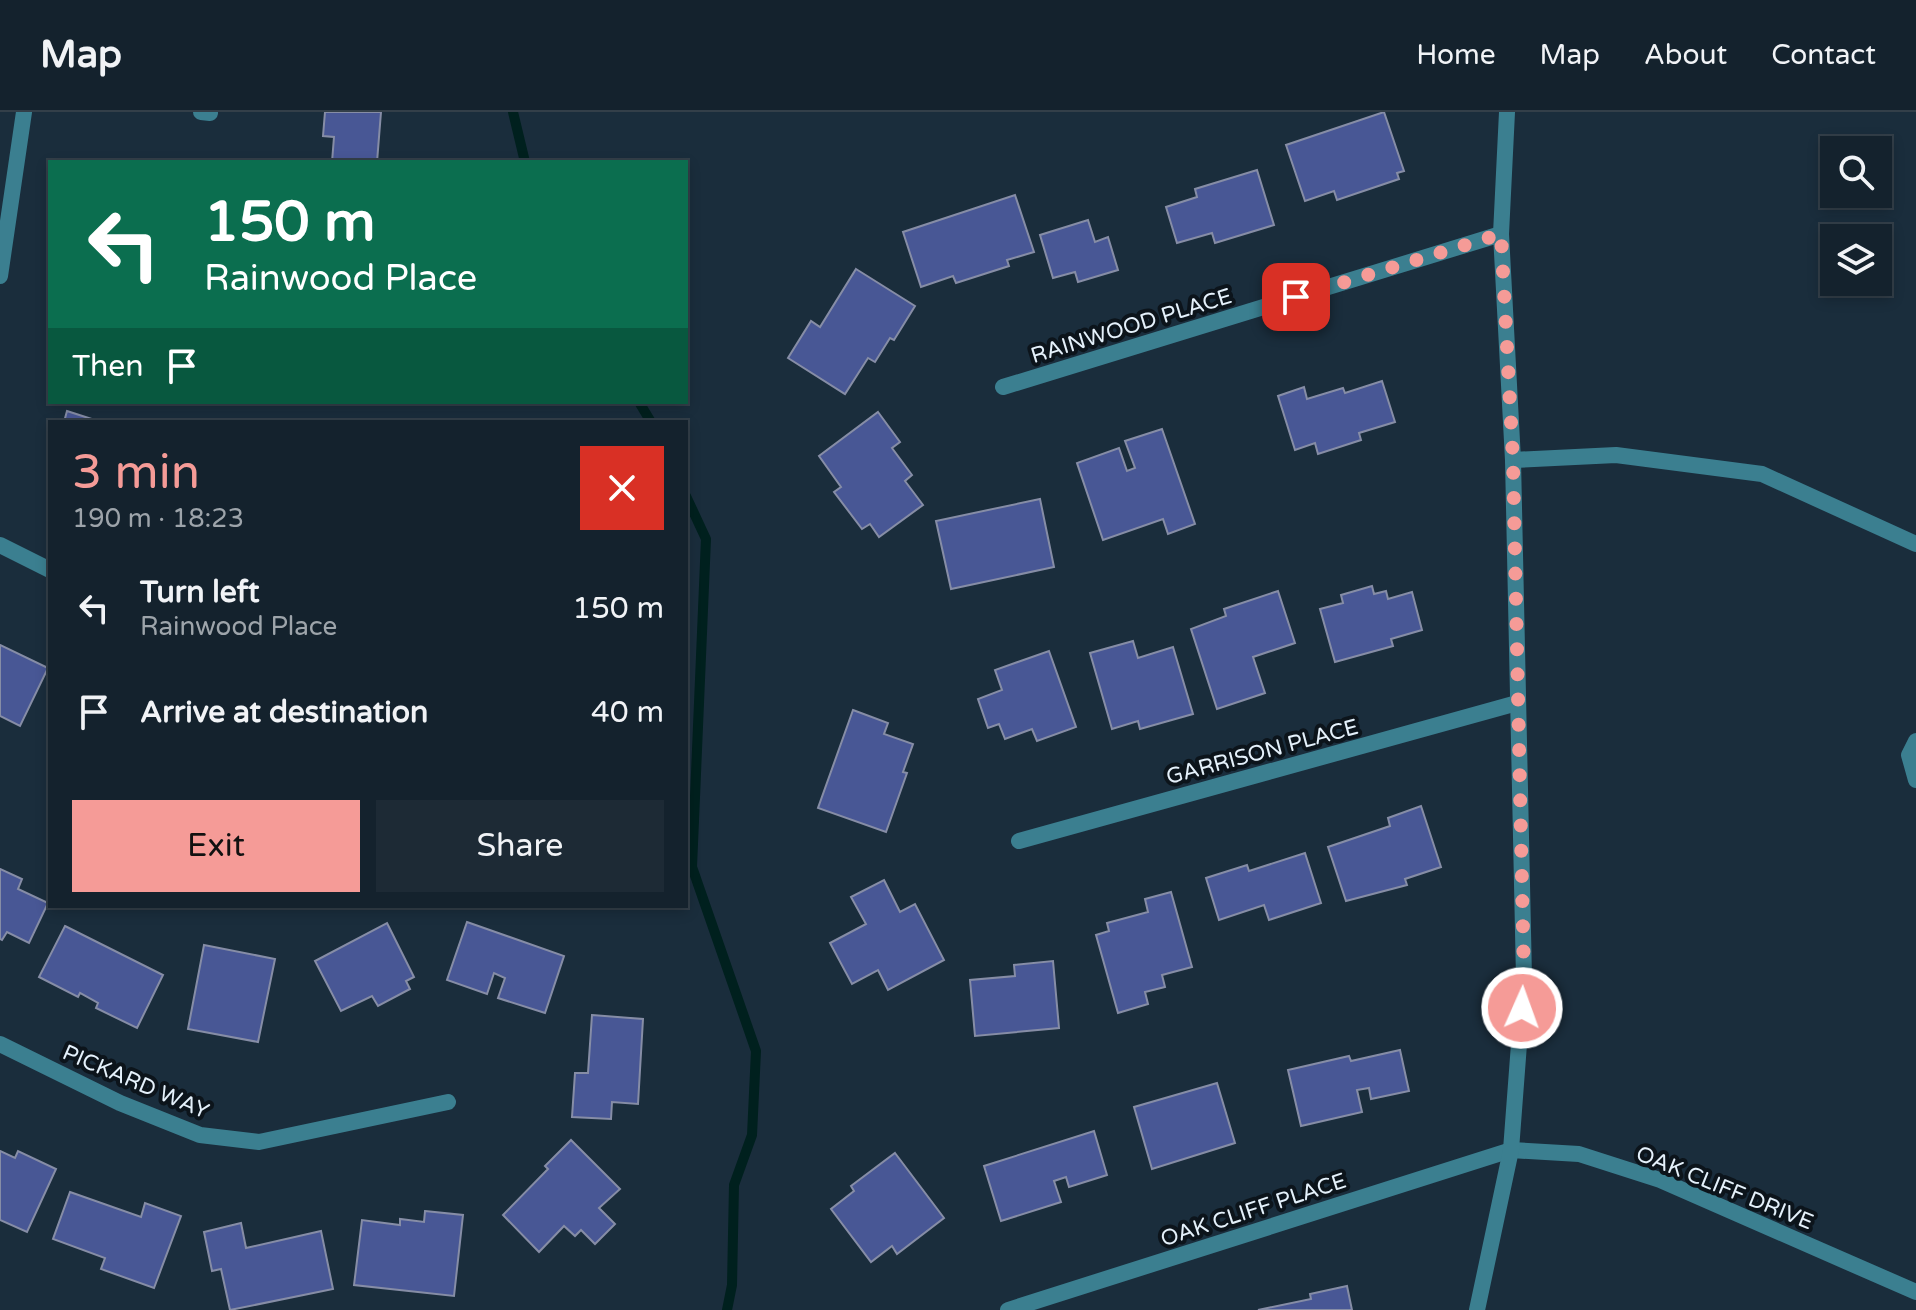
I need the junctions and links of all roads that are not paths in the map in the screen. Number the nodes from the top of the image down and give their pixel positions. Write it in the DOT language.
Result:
graph roads {
  1 [pos="24,112"];
  2 [pos="1507,112"];
  3 [pos="1501,234"];
  4 [pos="0,276"];
  5 [pos="1003,387"];
  6 [pos="1513,460"];
  7 [pos="1916,544"];
  8 [pos="0,545"];
  9 [pos="48,569"];
  10 [pos="1517,703"];
  11 [pos="1916,741"];
  12 [pos="1916,780"];
  13 [pos="1019,841"];
  14 [pos="0,1044"];
  15 [pos="448,1102"];
  16 [pos="1511,1150"];
  17 [pos="1916,1292"];
  18 [pos="1008,1310"];
  19 [pos="1477,1310"];
  1 -- 4 [label="street"];
  2 -- 3 [label="street"];
  3 -- 5 [label="street, RAINWOOD PLACE"];
  3 -- 6 [label="street"];
  6 -- 7 [label="street"];
  6 -- 10 [label="street"];
  8 -- 9 [label="street"];
  10 -- 13 [label="street, GARRISON PLACE"];
  10 -- 16 [label="street"];
  11 -- 12 [label="street"];
  14 -- 15 [label="street, PICKARD WAY"];
  16 -- 17 [label="street, OAK CLIFF DRIVE"];
  16 -- 18 [label="street, OAK CLIFF PLACE"];
  16 -- 19 [label="street"];
}
